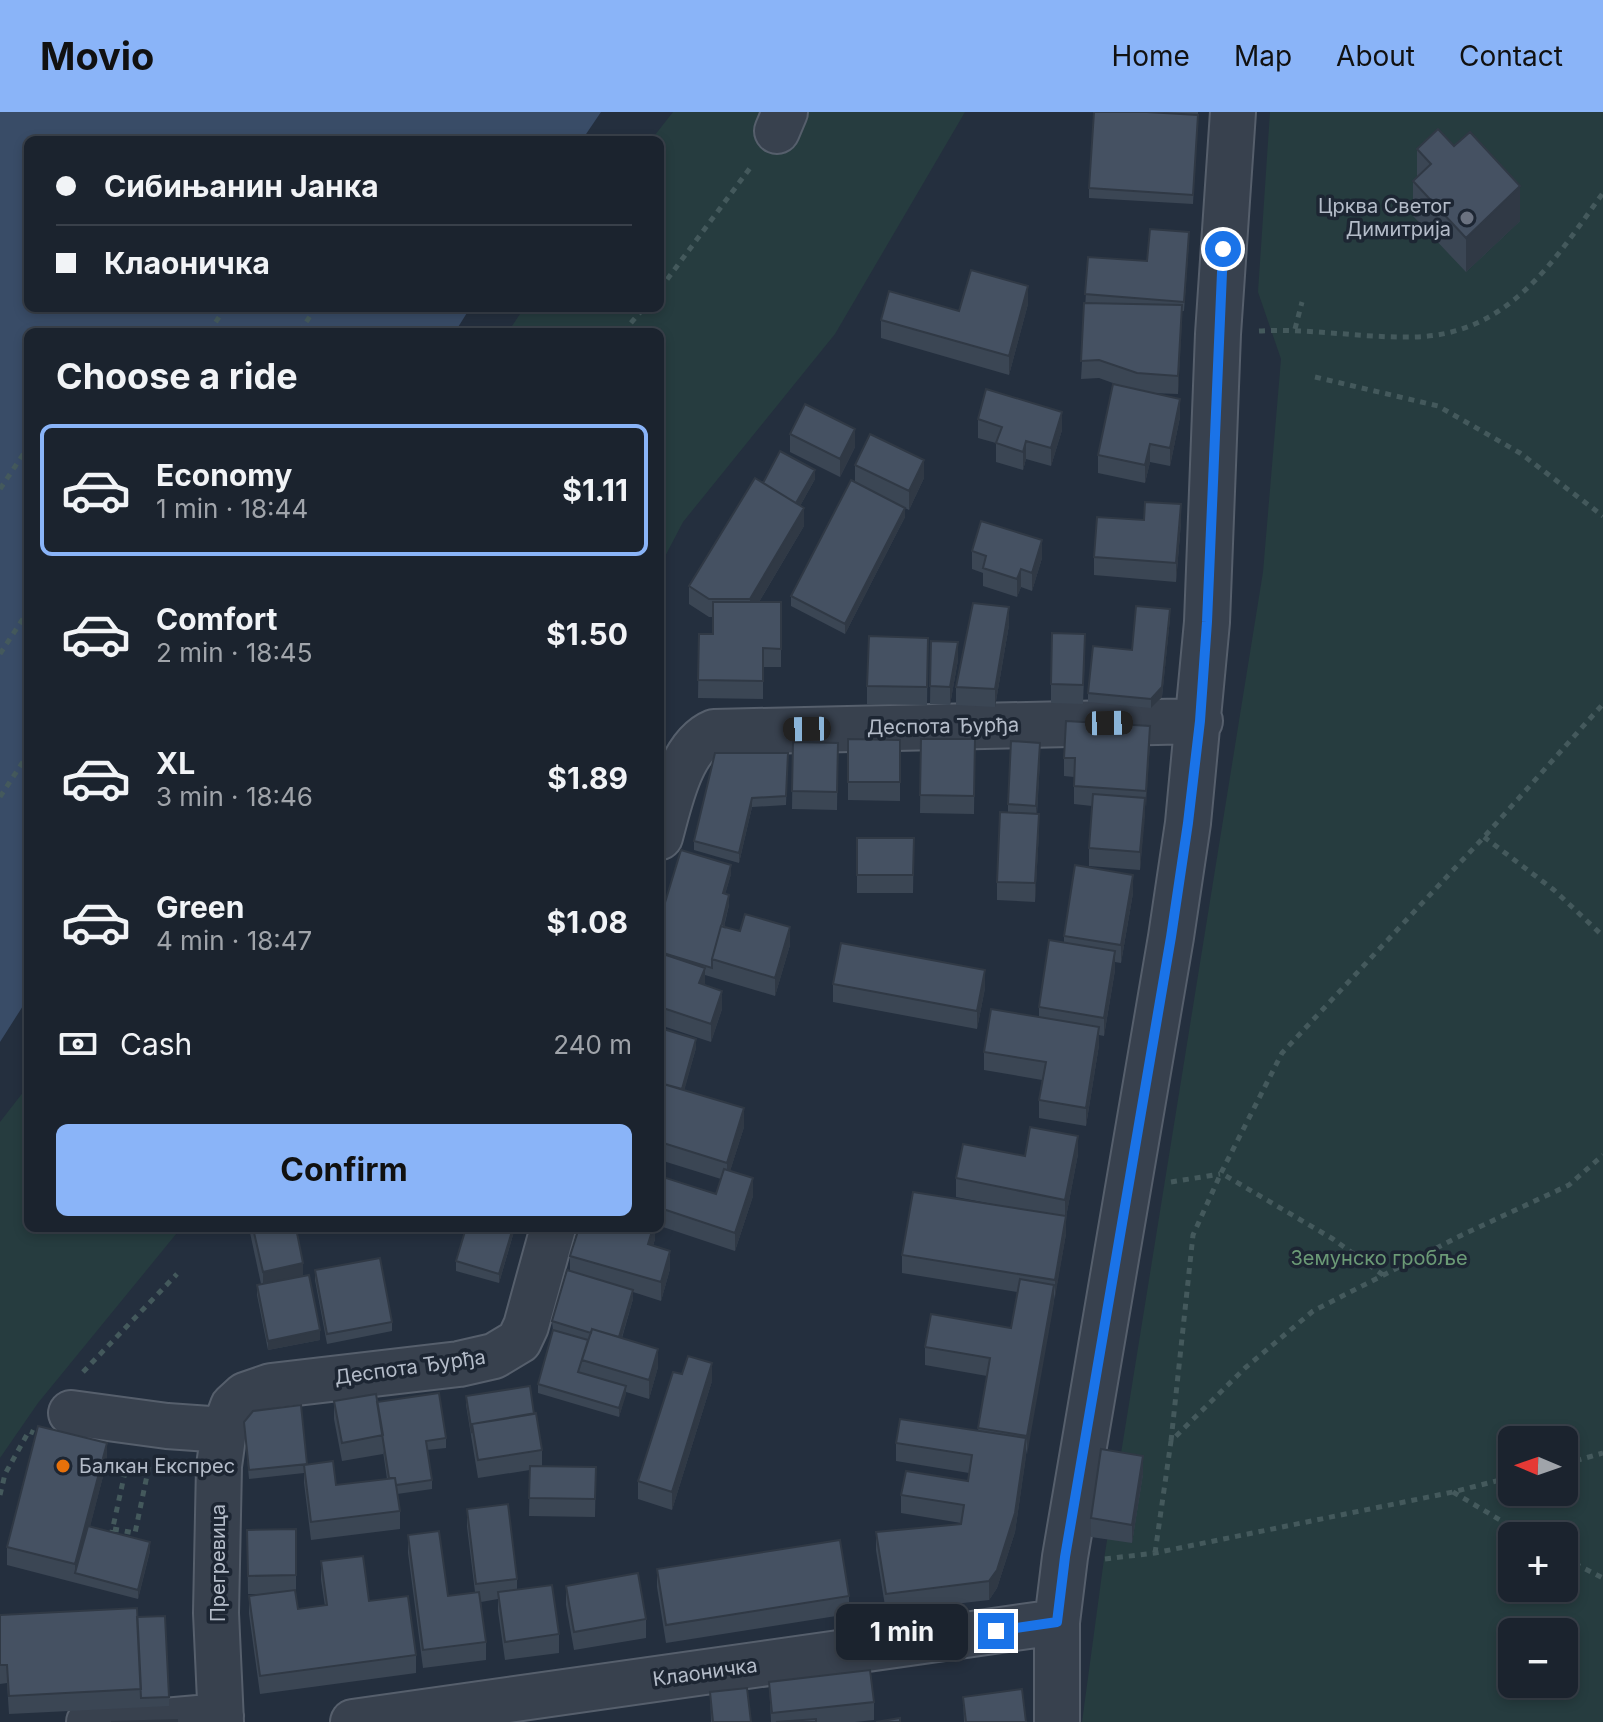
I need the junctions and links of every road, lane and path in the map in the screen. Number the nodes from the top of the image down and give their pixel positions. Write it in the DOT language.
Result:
graph roads {
  1 [pos="1233,112"];
  2 [pos="781,121"];
  3 [pos="1603,193"];
  4 [pos="664,283"];
  5 [pos="1302,302"];
  6 [pos="640,312"];
  7 [pos="111,324"];
  8 [pos="108,328"];
  9 [pos="626,328"];
  10 [pos="1295,329"];
  11 [pos="1218,334"];
  12 [pos="1315,377"];
  13 [pos="24,453"];
  14 [pos="0,489"];
  15 [pos="1603,516"];
  16 [pos="24,617"];
  17 [pos="0,654"];
  18 [pos="1603,704"];
  19 [pos="1200,721"];
  20 [pos="24,760"];
  21 [pos="0,797"];
  22 [pos="664,822"];
  23 [pos="1484,837"];
  24 [pos="1603,936"];
  25 [pos="1603,1155"];
  26 [pos="1221,1173"];
  27 [pos="552,1232"];
  28 [pos="177,1274"];
  29 [pos="1383,1275"];
  30 [pos="65,1407"];
  31 [pos="228,1418"];
  32 [pos="143,1437"];
  33 [pos="1171,1441"];
  34 [pos="1603,1453"];
  35 [pos="1578,1460"];
  36 [pos="1498,1481"];
  37 [pos="1453,1492"];
  38 [pos="0,1495"];
  39 [pos="1503,1522"];
  40 [pos="113,1529"];
  41 [pos="110,1541"];
  42 [pos="1155,1553"];
  43 [pos="1065,1557"];
  44 [pos="1578,1565"];
  45 [pos="1603,1578"];
  46 [pos="1057,1622"];
  47 [pos="221,1719"];
  48 [pos="89,1722"];
  49 [pos="353,1722"];
  50 [pos="1057,1722"];
  1 -- 11 [label="street"];
  2 -- 4 [label="path"];
  3 -- 10 [label="path"];
  5 -- 10 [label="path"];
  6 -- 9 [label="path"];
  7 -- 8 [label="path"];
  10 -- 11 [label="path"];
  11 -- 19 [label="street"];
  12 -- 15 [label="path"];
  13 -- 14 [label="path"];
  16 -- 17 [label="path"];
  18 -- 23 [label="path"];
  19 -- 22 [label="street, Деспота Ђурђа"];
  19 -- 43 [label="street"];
  20 -- 21 [label="path"];
  23 -- 24 [label="path"];
  23 -- 26 [label="path"];
  25 -- 29 [label="path"];
  26 -- 29 [label="path"];
  26 -- 33 [label="path"];
  27 -- 31 [label="street, Деспота Ђурђа"];
  28 -- 30 [label="path"];
  29 -- 33 [label="path"];
  30 -- 32 [label="street"];
  30 -- 38 [label="path"];
  31 -- 32 [label="street"];
  31 -- 47 [label="street, Прегревица"];
  32 -- 40 [label="path"];
  32 -- 40 [label="path"];
  33 -- 42 [label="path"];
  34 -- 35 [label="path"];
  36 -- 37 [label="path"];
  37 -- 39 [label="path"];
  37 -- 42 [label="path"];
  40 -- 41 [label="path"];
  42 -- 43 [label="path"];
  43 -- 46 [label="street"];
  44 -- 45 [label="path"];
  46 -- 49 [label="street, Клаоничка"];
  46 -- 50 [label="street"];
  47 -- 48 [label="street"];
}
